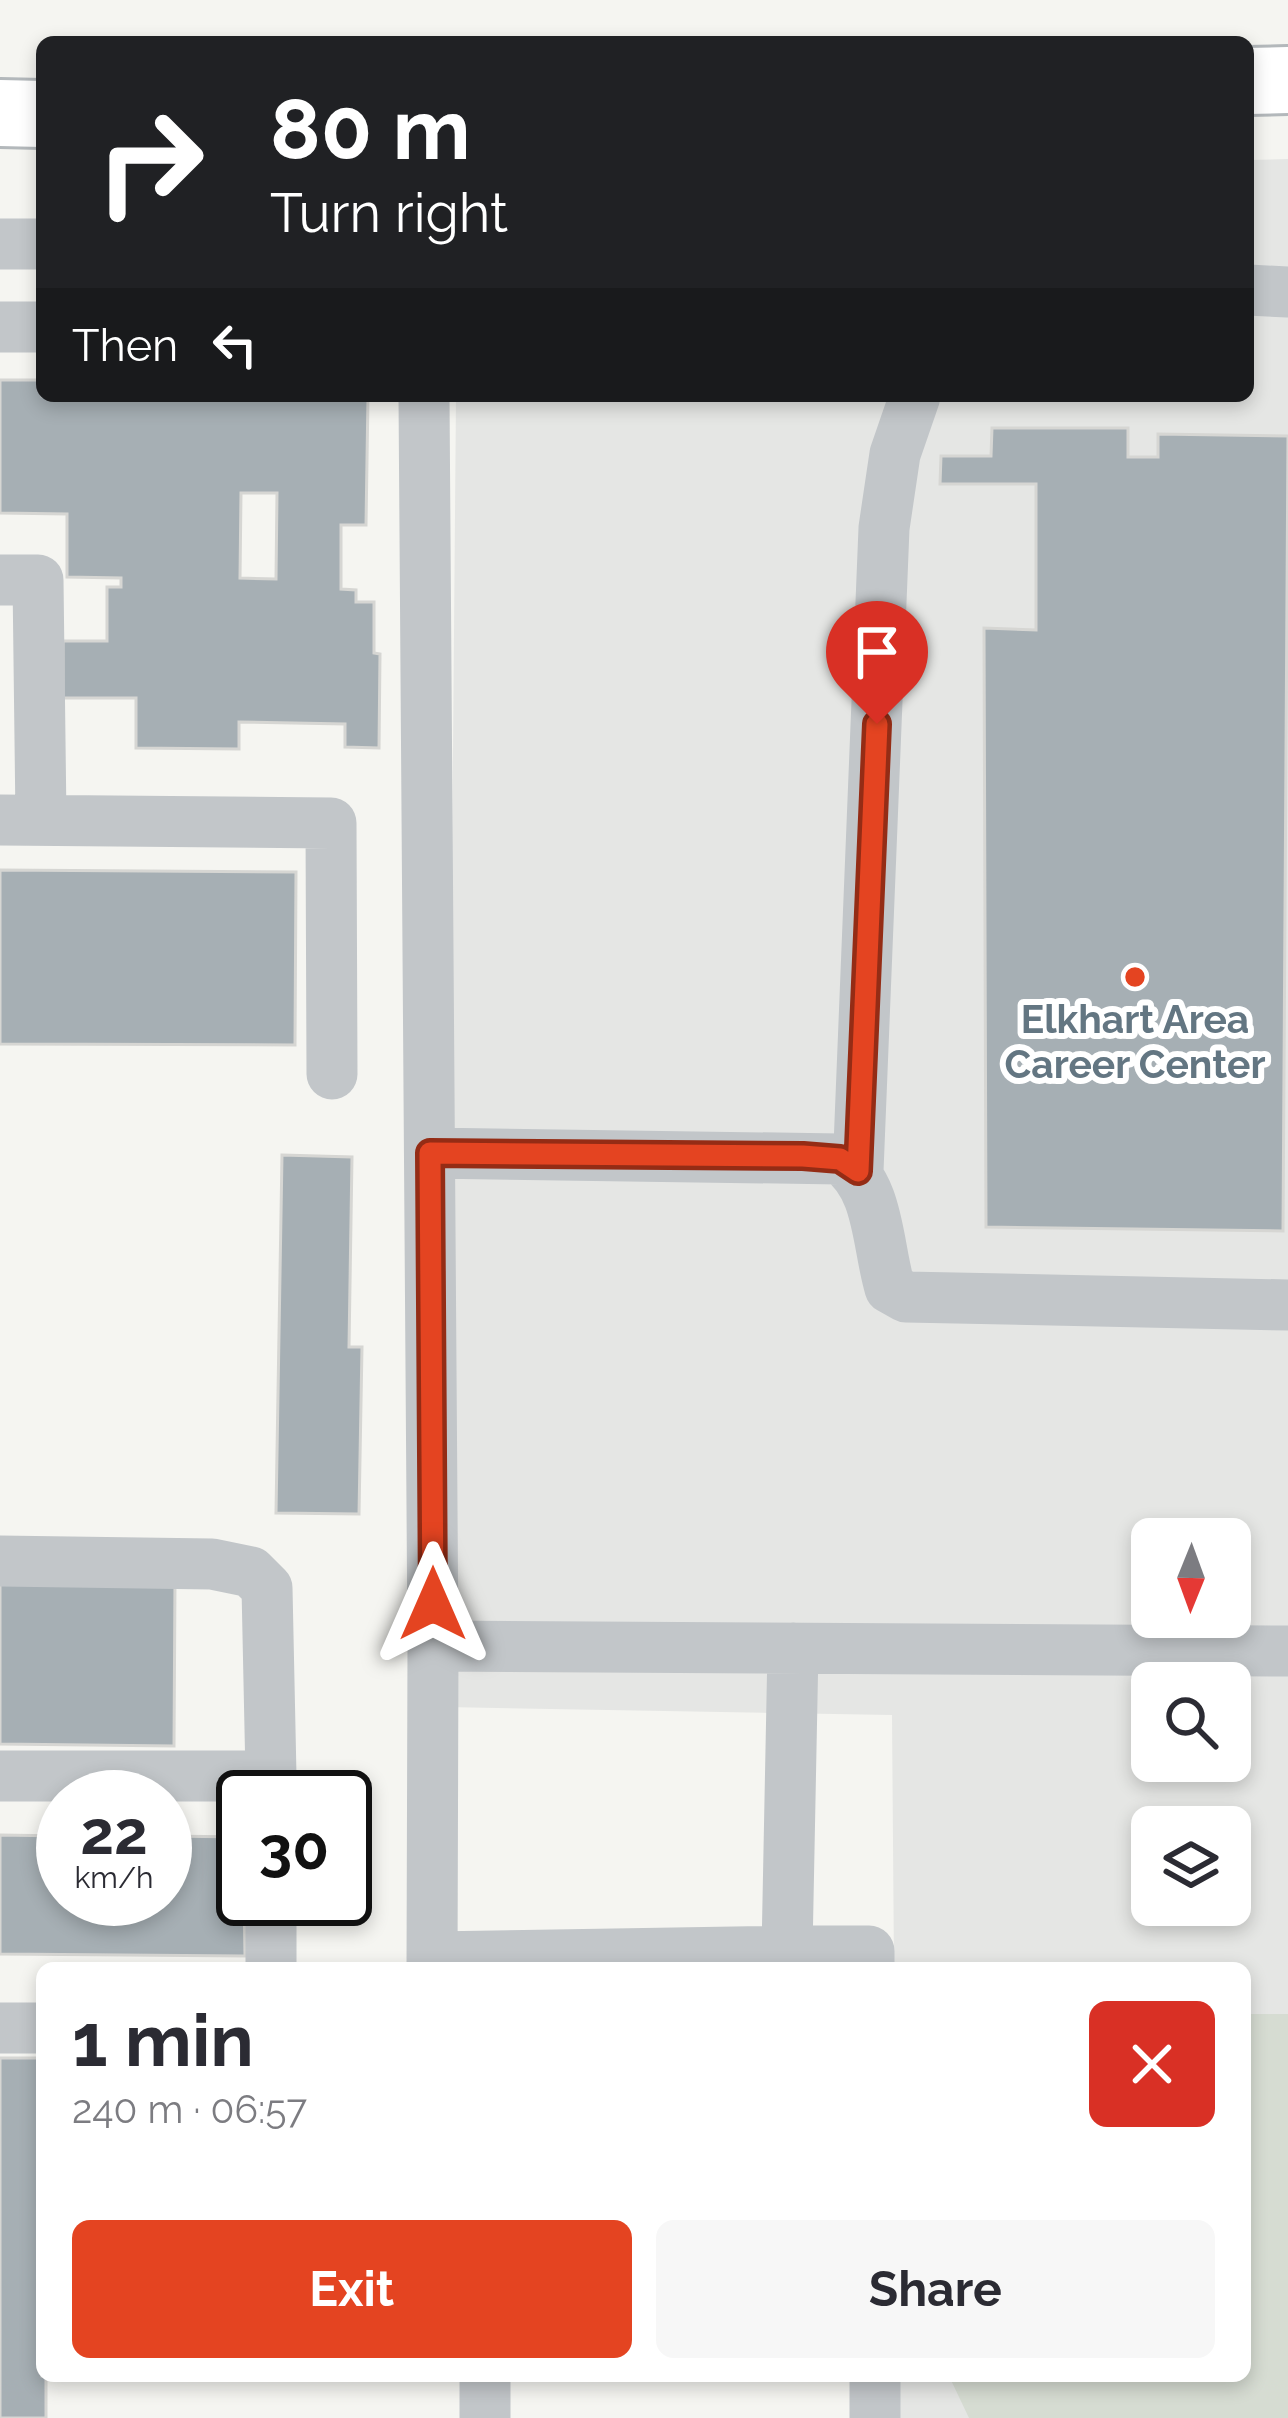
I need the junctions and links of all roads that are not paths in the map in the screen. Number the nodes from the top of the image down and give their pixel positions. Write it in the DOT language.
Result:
graph roads {
  1 [pos="1288,80"];
  2 [pos="1254,81"];
  3 [pos="0,112"];
  4 [pos="36,114"];
  5 [pos="0,244"];
  6 [pos="36,244"];
  7 [pos="1254,290"];
  8 [pos="1288,292"];
  9 [pos="0,327"];
  10 [pos="36,327"];
  11 [pos="424,402"];
  12 [pos="913,402"];
  13 [pos="0,580"];
  14 [pos="20,717"];
  15 [pos="21,820"];
  16 [pos="332,1074"];
  17 [pos="430,1153"];
  18 [pos="858,1171"];
  19 [pos="1288,1305"];
  20 [pos="0,1561"];
  21 [pos="434,1646"];
  22 [pos="793,1648"];
  23 [pos="1288,1652"];
  24 [pos="271,1770"];
  25 [pos="0,1776"];
  26 [pos="216,1785"];
  27 [pos="271,1926"];
  28 [pos="788,1951"];
  29 [pos="271,1962"];
  30 [pos="432,1962"];
  31 [pos="462,1962"];
  32 [pos="869,1962"];
  33 [pos="0,2028"];
  34 [pos="36,2028"];
  35 [pos="485,2382"];
  36 [pos="875,2382"];
  37 [pos="485,2418"];
  38 [pos="875,2418"];
  1 -- 2 [label="main road"];
  3 -- 4 [label="main road"];
  5 -- 6 [label="street"];
  7 -- 8 [label="street"];
  9 -- 10 [label="street"];
  11 -- 17 [label="street"];
  12 -- 18 [label="street"];
  13 -- 14 [label="street"];
  14 -- 15 [label="street"];
  15 -- 16 [label="street"];
  17 -- 18 [label="street"];
  17 -- 21 [label="street"];
  18 -- 19 [label="street"];
  20 -- 24 [label="street"];
  21 -- 22 [label="street"];
  21 -- 30 [label="street"];
  22 -- 23 [label="street"];
  22 -- 28 [label="street"];
  25 -- 26 [label="street"];
  27 -- 29 [label="street"];
  28 -- 31 [label="street"];
  28 -- 32 [label="street"];
  33 -- 34 [label="street"];
  35 -- 37 [label="street"];
  36 -- 38 [label="street"];
}
